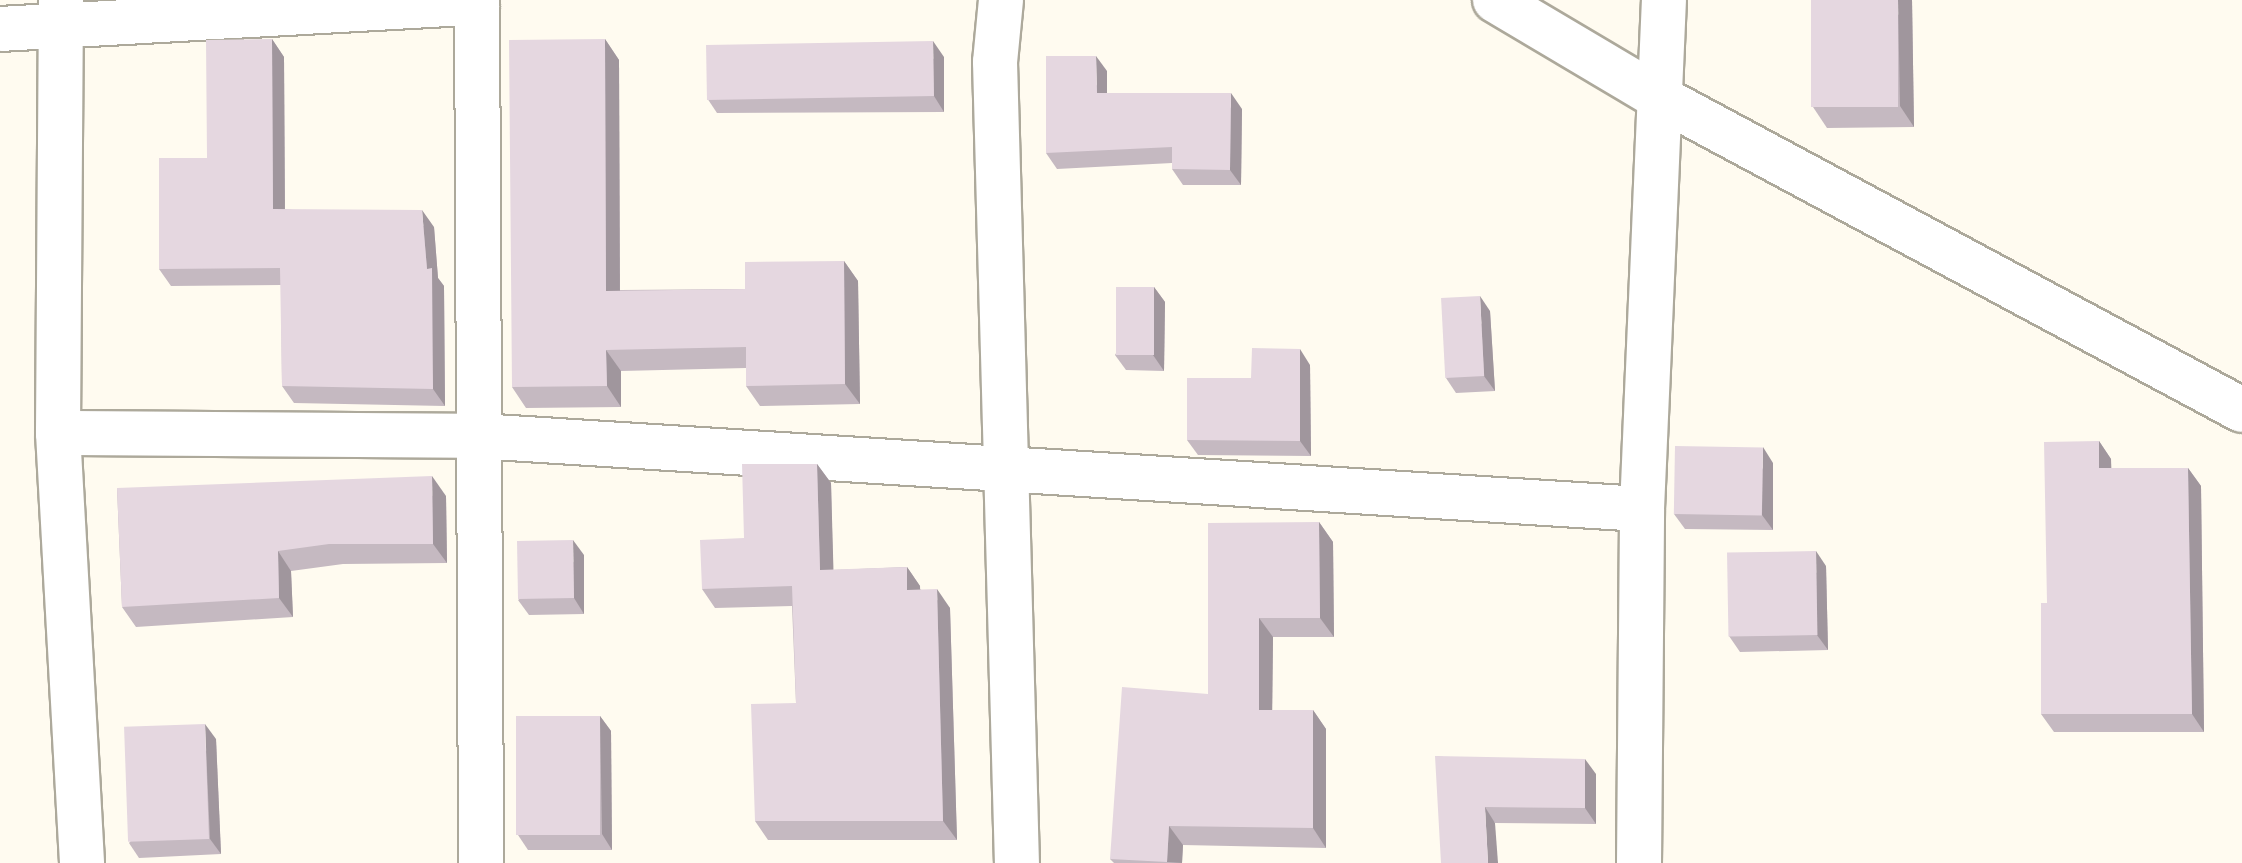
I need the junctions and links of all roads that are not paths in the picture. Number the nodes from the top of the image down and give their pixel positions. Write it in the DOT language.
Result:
graph roads {
  1 [pos="1001,0"];
  2 [pos="1495,0"];
  3 [pos="1664,0"];
  4 [pos="477,1"];
  5 [pos="62,13"];
  6 [pos="0,29"];
  7 [pos="1662,99"];
  8 [pos="2242,410"];
  9 [pos="58,433"];
  10 [pos="478,436"];
  11 [pos="1006,469"];
  12 [pos="1642,509"];
  13 [pos="82,863"];
  14 [pos="481,863"];
  15 [pos="1017,863"];
  16 [pos="1639,863"];
  1 -- 11 [label="street"];
  2 -- 7 [label="street"];
  3 -- 7 [label="street"];
  4 -- 5 [label="street"];
  4 -- 10 [label="street"];
  5 -- 6 [label="street"];
  5 -- 9 [label="street"];
  7 -- 8 [label="street"];
  7 -- 12 [label="street"];
  9 -- 10 [label="street"];
  9 -- 13 [label="street"];
  10 -- 11 [label="street"];
  10 -- 14 [label="street"];
  11 -- 12 [label="street"];
  11 -- 15 [label="street"];
  12 -- 16 [label="street"];
}
